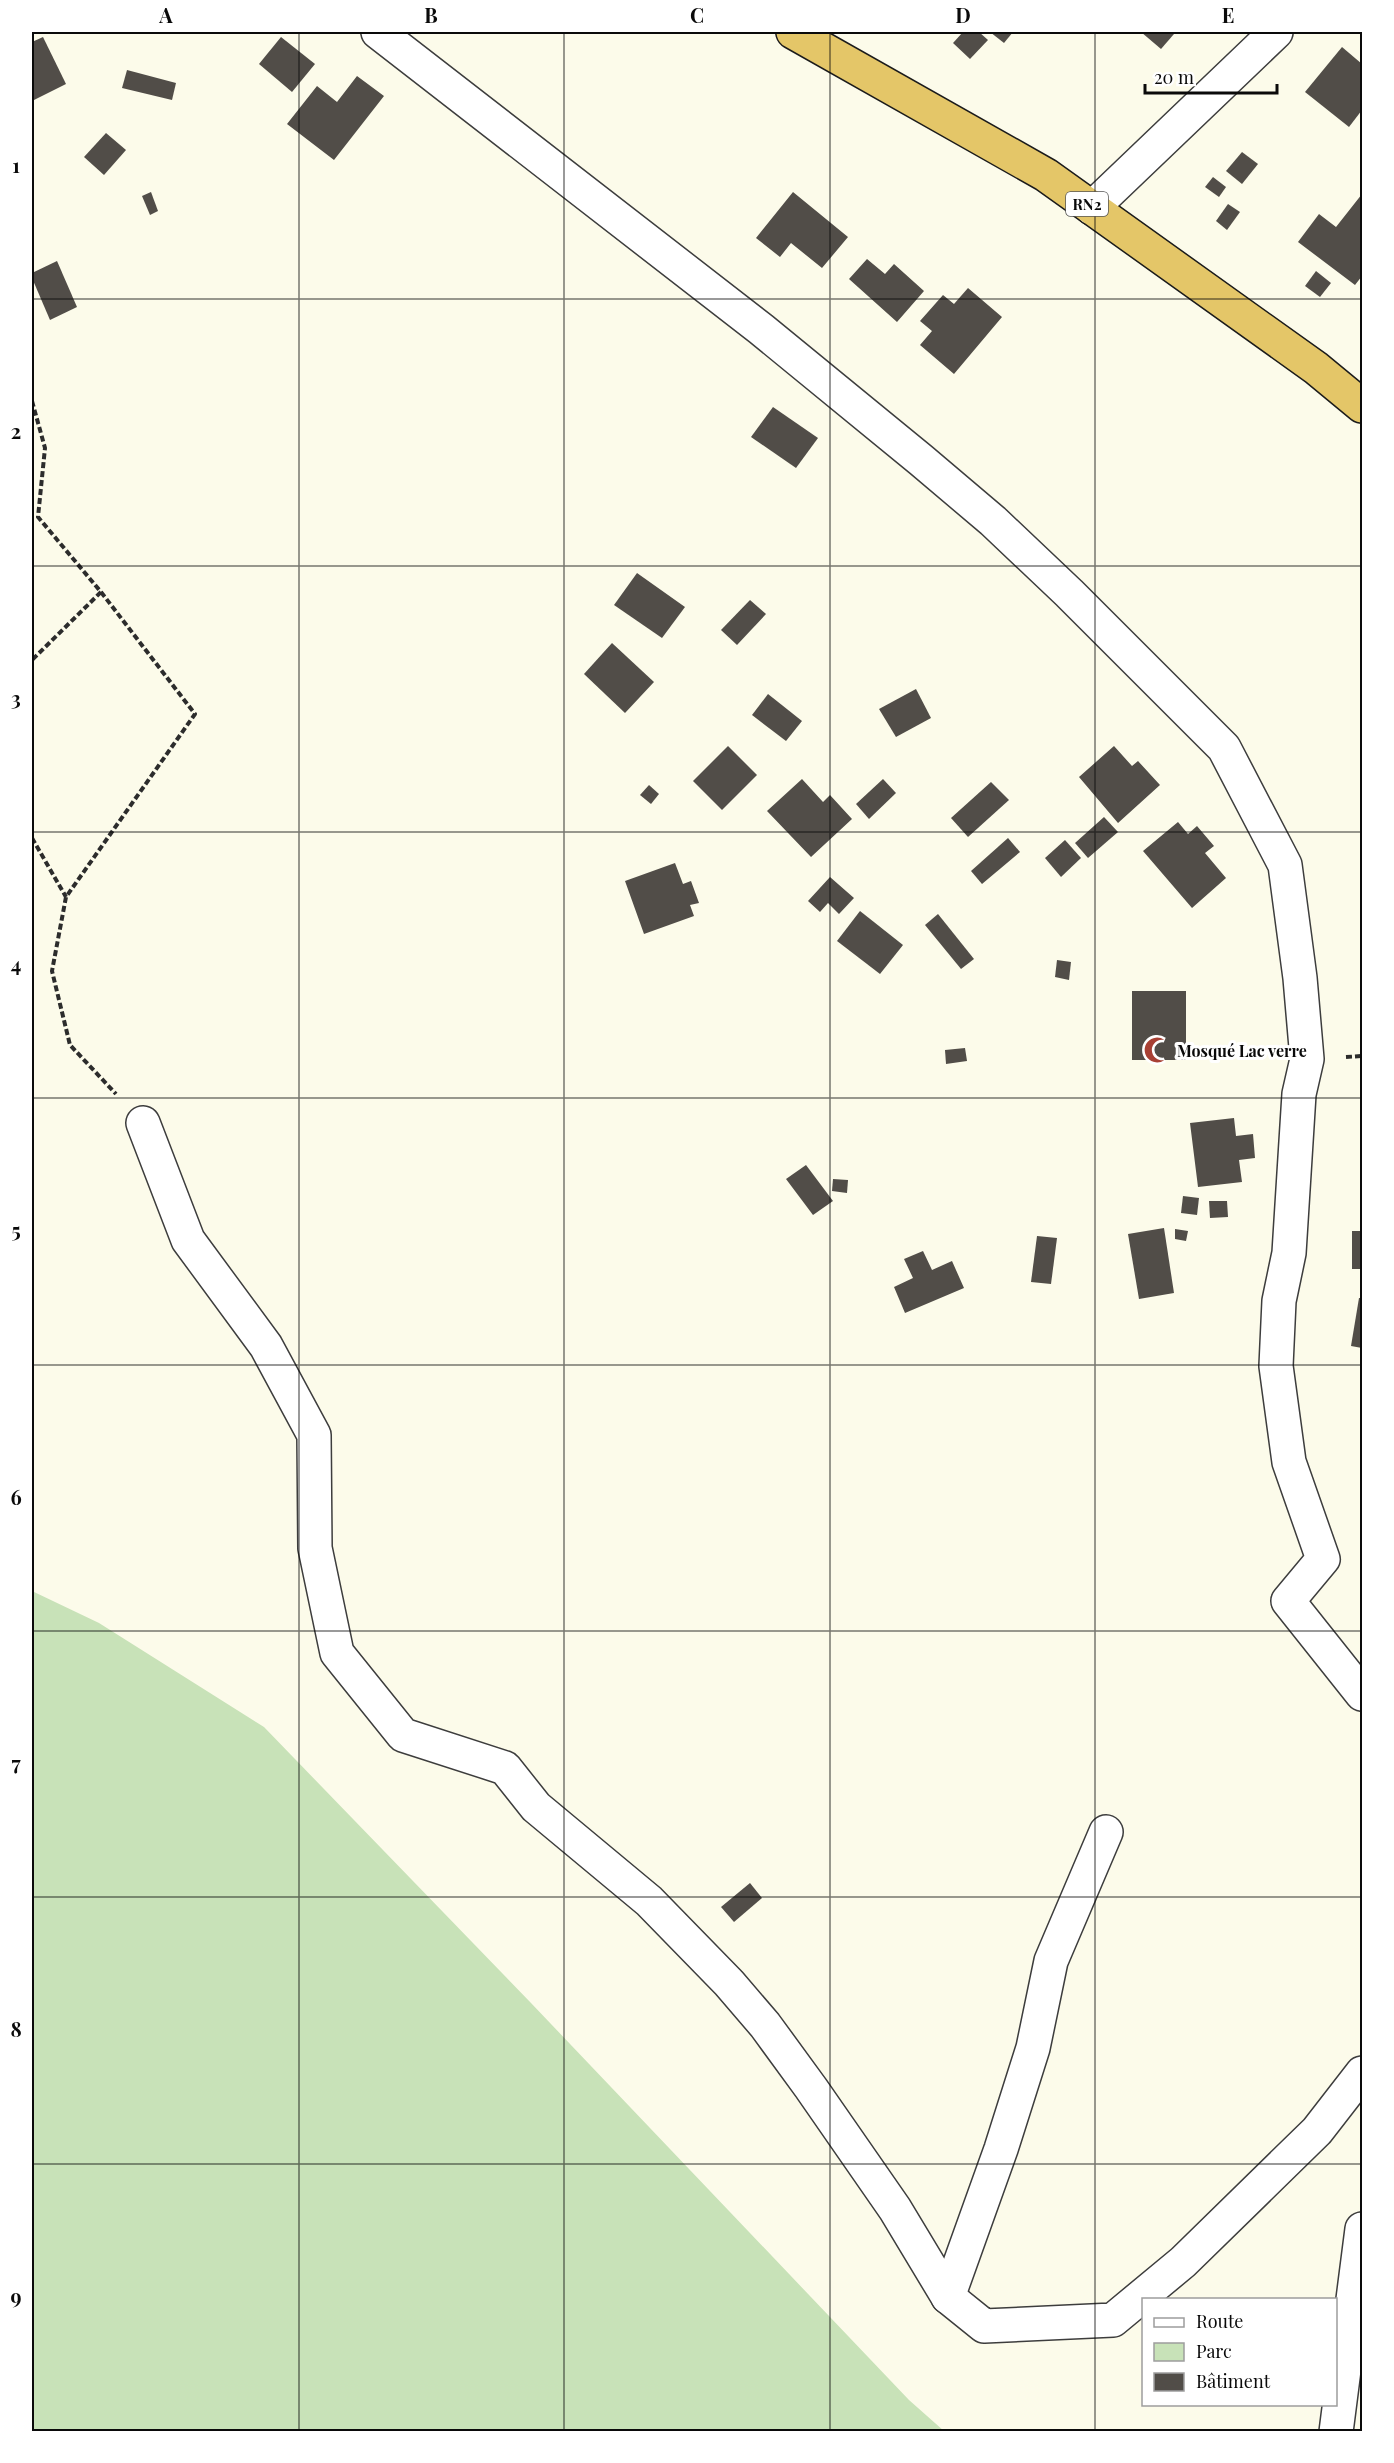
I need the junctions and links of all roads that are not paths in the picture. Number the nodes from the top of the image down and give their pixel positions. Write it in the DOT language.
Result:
graph roads {
  1 [pos="378,32"];
  2 [pos="793,32"];
  3 [pos="1276,32"];
  4 [pos="1092,208"];
  5 [pos="1362,406"];
  6 [pos="144,1123"];
  7 [pos="1362,1694"];
  8 [pos="1106,1832"];
  9 [pos="1362,2073"];
  10 [pos="1362,2229"];
  11 [pos="948,2297"];
  12 [pos="1336,2432"];
  1 -- 7 [label="street"];
  2 -- 4 [label="highway, RN2"];
  3 -- 4 [label="street"];
  4 -- 5 [label="highway, RN2"];
  6 -- 11 [label="street"];
  8 -- 11 [label="street"];
  9 -- 11 [label="street"];
  10 -- 12 [label="street"];
}
